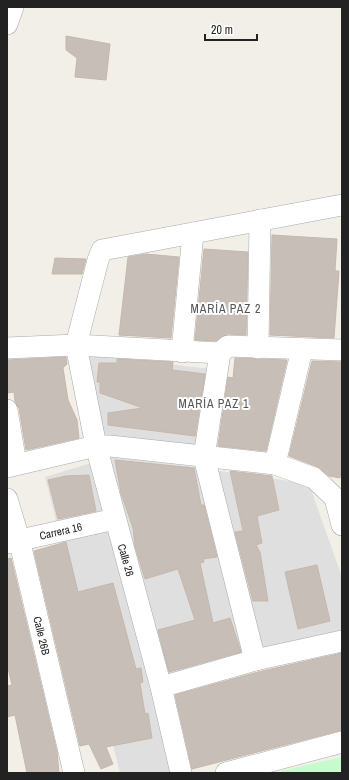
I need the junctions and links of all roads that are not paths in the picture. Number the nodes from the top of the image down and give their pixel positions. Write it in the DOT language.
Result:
graph roads {
  1 [pos="13,7"];
  2 [pos="7,24"];
  3 [pos="342,205"];
  4 [pos="260,220"];
  5 [pos="193,233"];
  6 [pos="342,344"];
  7 [pos="76,345"];
  8 [pos="7,348"];
  9 [pos="258,348"];
  10 [pos="302,349"];
  11 [pos="342,350"];
  12 [pos="182,352"];
  13 [pos="220,352"];
  14 [pos="7,410"];
  15 [pos="96,446"];
  16 [pos="204,456"];
  17 [pos="275,464"];
  18 [pos="12,466"];
  19 [pos="339,492"];
  20 [pos="7,499"];
  21 [pos="115,519"];
  22 [pos="342,525"];
  23 [pos="13,541"];
  24 [pos="342,641"];
  25 [pos="255,660"];
  26 [pos="161,687"];
  27 [pos="342,742"];
  28 [pos="74,773"];
  29 [pos="181,773"];
  30 [pos="226,773"];
  1 -- 2 [label="street"];
  3 -- 4 [label="street"];
  4 -- 5 [label="street"];
  4 -- 9 [label="street"];
  5 -- 7 [label="street"];
  5 -- 12 [label="street"];
  6 -- 11 [label="street"];
  7 -- 8 [label="street"];
  7 -- 12 [label="street"];
  7 -- 15 [label="street, Calle 26"];
  9 -- 10 [label="street"];
  9 -- 13 [label="street"];
  10 -- 11 [label="street"];
  10 -- 17 [label="street"];
  12 -- 13 [label="street"];
  13 -- 16 [label="street"];
  14 -- 18 [label="street"];
  15 -- 16 [label="street"];
  15 -- 18 [label="street"];
  15 -- 21 [label="street, Calle 26"];
  16 -- 17 [label="street"];
  16 -- 25 [label="street"];
  17 -- 19 [label="street"];
  19 -- 22 [label="street"];
  20 -- 23 [label="street, Calle 26B"];
  21 -- 23 [label="street, Carrera 16"];
  21 -- 26 [label="street, Calle 26"];
  23 -- 28 [label="street, Calle 26B"];
  24 -- 25 [label="street"];
  25 -- 26 [label="street"];
  26 -- 29 [label="street, Calle 26"];
  27 -- 30 [label="street"];
}
